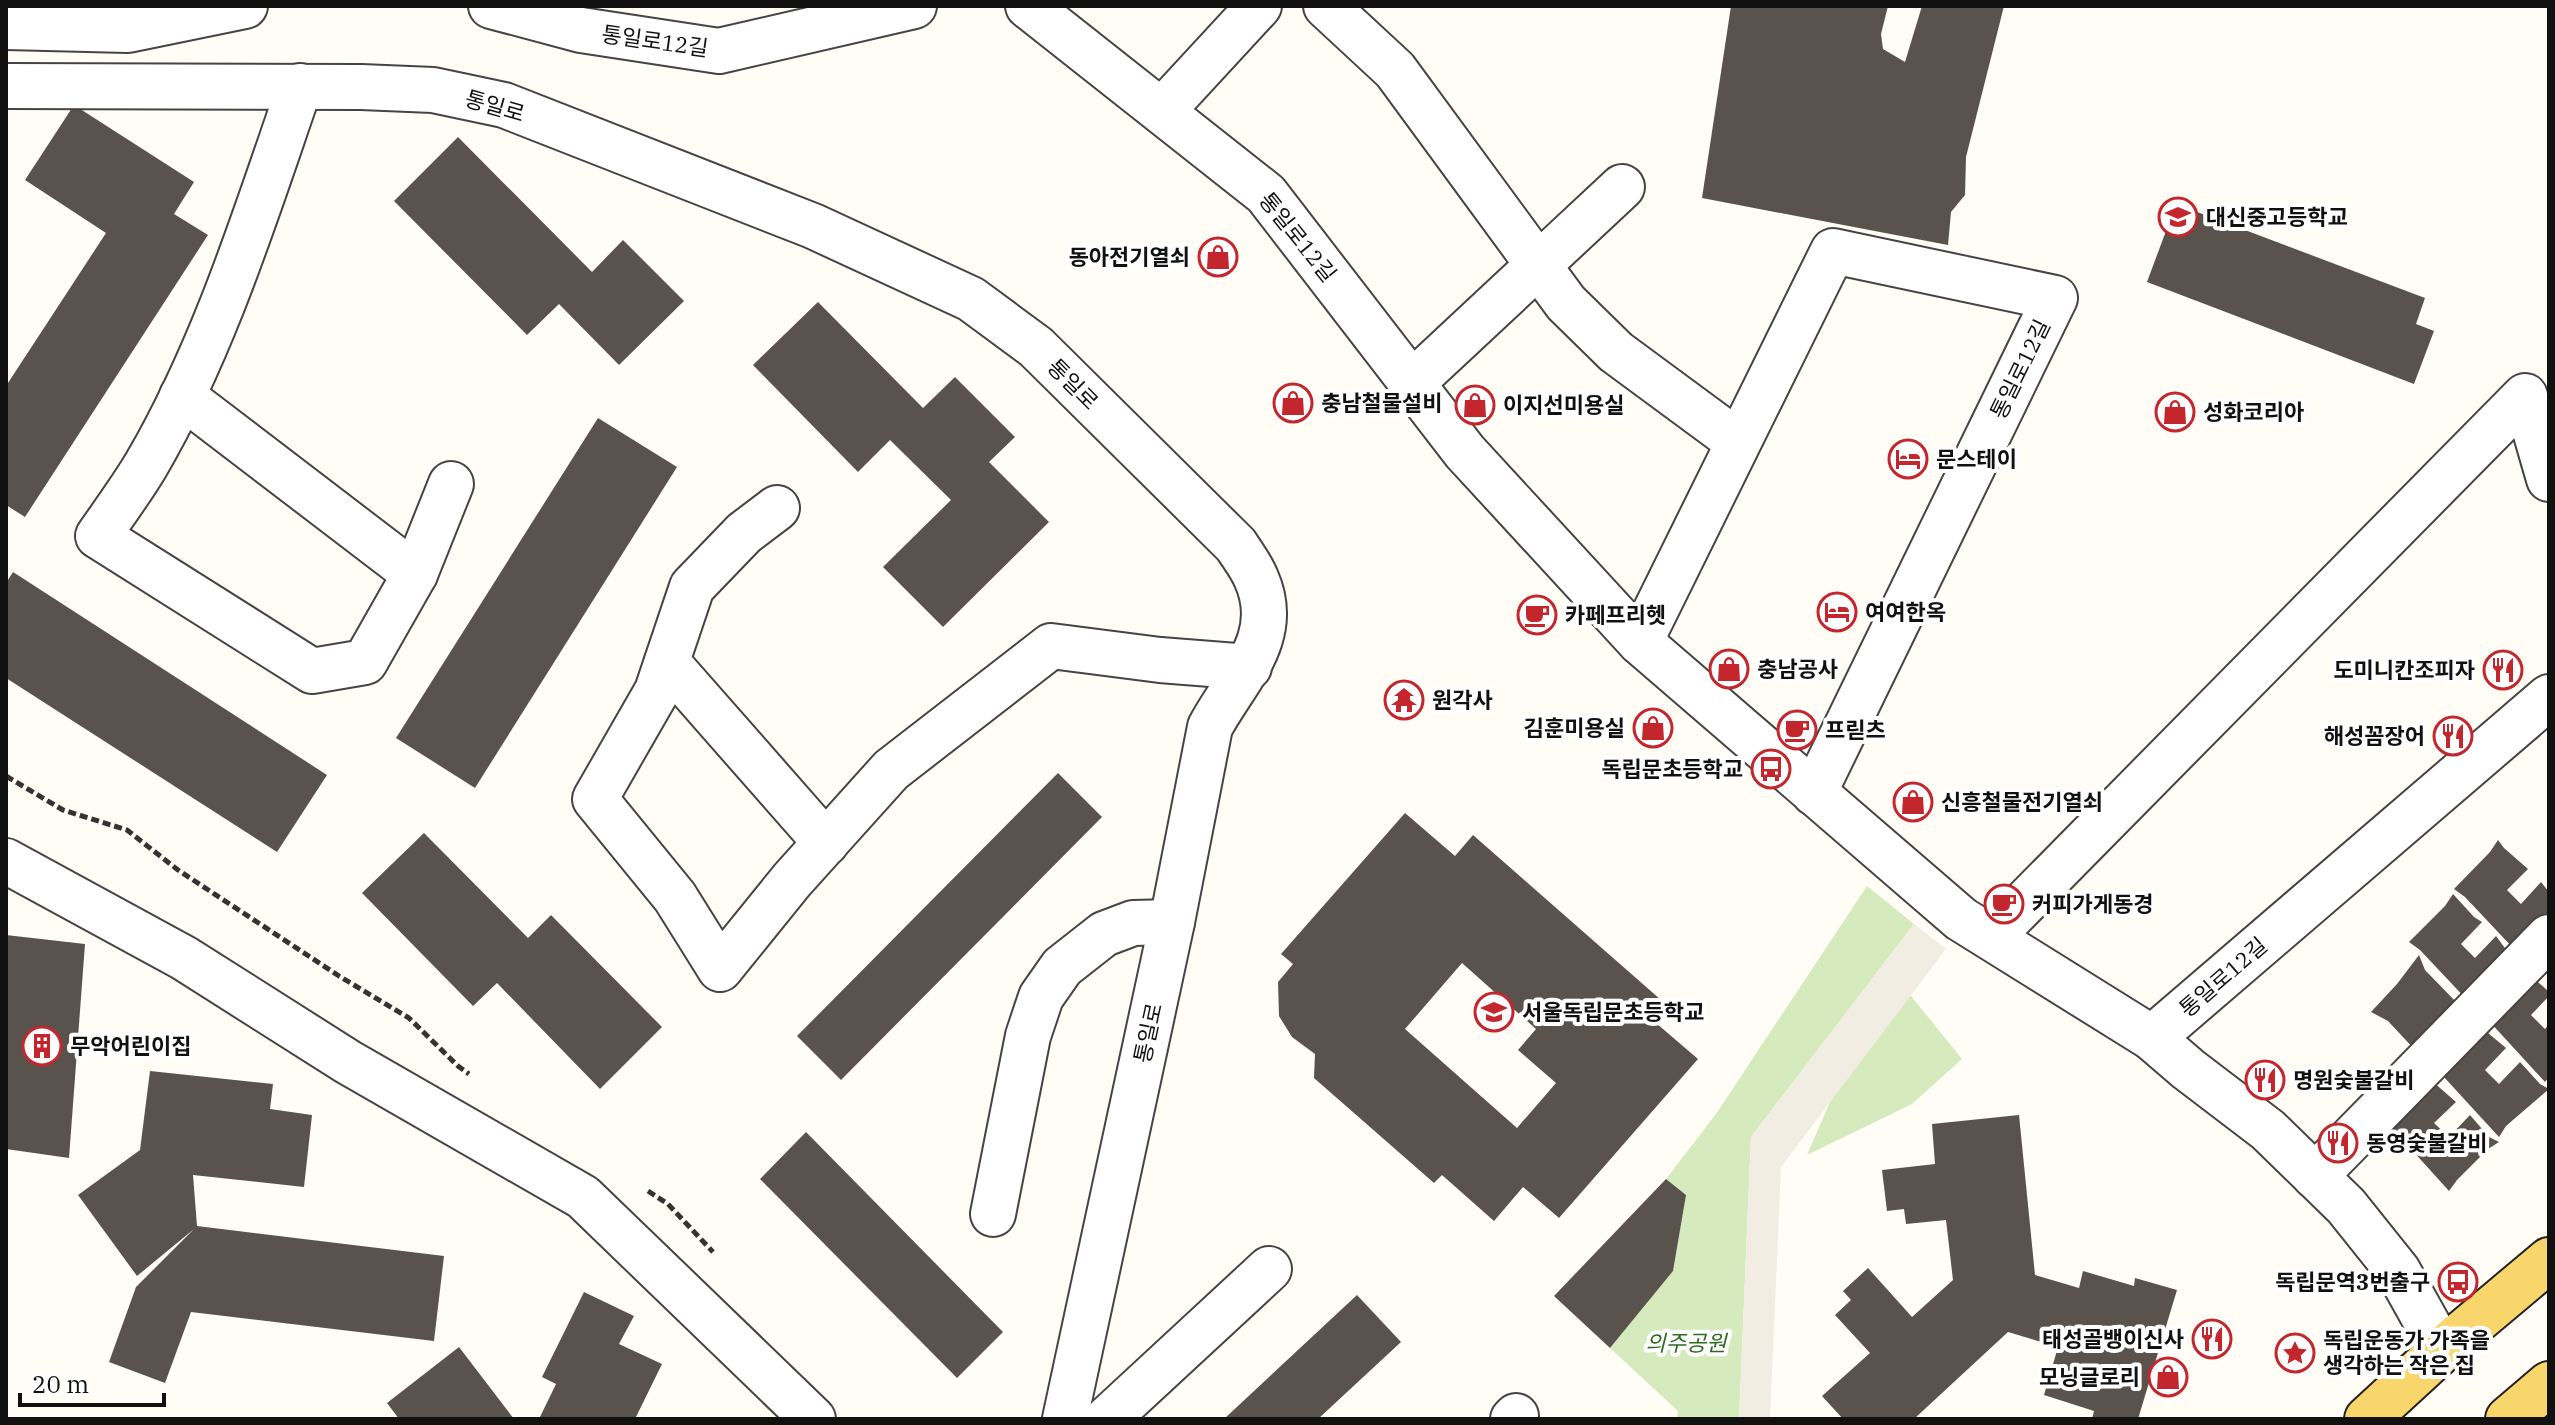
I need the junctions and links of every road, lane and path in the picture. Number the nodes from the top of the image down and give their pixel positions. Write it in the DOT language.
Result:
graph roads {
  1 [pos="245,6"];
  2 [pos="491,6"];
  3 [pos="914,6"];
  4 [pos="1028,6"];
  5 [pos="1259,6"];
  6 [pos="1326,6"];
  7 [pos="6,27"];
  8 [pos="6,86"];
  9 [pos="300,86"];
  10 [pos="1162,111"];
  11 [pos="1622,187"];
  12 [pos="1539,265"];
  13 [pos="1412,383"];
  14 [pos="182,396"];
  15 [pos="1738,442"];
  16 [pos="2549,479"];
  17 [pos="451,484"];
  18 [pos="777,508"];
  19 [pos="415,574"];
  20 [pos="1640,642"];
  21 [pos="667,662"];
  22 [pos="1249,667"];
  23 [pos="2549,697"];
  24 [pos="6,776"];
  25 [pos="1814,793"];
  26 [pos="826,843"];
  27 [pos="6,861"];
  28 [pos="1172,922"];
  29 [pos="1991,937"];
  30 [pos="2549,937"];
  31 [pos="2152,1038"];
  32 [pos="458,1066"];
  33 [pos="2315,1176"];
  34 [pos="993,1214"];
  35 [pos="2549,1260"];
  36 [pos="1269,1269"];
  37 [pos="2442,1350"];
  38 [pos="2549,1384"];
  39 [pos="813,1419"];
  40 [pos="1065,1419"];
  41 [pos="1107,1419"];
  42 [pos="2367,1419"];
  43 [pos="2508,1419"];
  1 -- 7 [label="street"];
  2 -- 3 [label="street, 통일로12길"];
  4 -- 10 [label="street, 통일로12길"];
  5 -- 10 [label="street"];
  6 -- 12 [label="street"];
  8 -- 9 [label="street, 통일로"];
  9 -- 14 [label="street"];
  9 -- 22 [label="street, 통일로"];
  10 -- 13 [label="street, 통일로12길"];
  11 -- 12 [label="street"];
  12 -- 13 [label="street"];
  12 -- 15 [label="street"];
  13 -- 20 [label="street, 통일로12길"];
  14 -- 19 [label="street"];
  14 -- 19 [label="street"];
  15 -- 20 [label="street, 통일로12길"];
  15 -- 25 [label="street, 통일로12길"];
  16 -- 29 [label="street"];
  17 -- 19 [label="street"];
  18 -- 21 [label="street"];
  20 -- 25 [label="street, 통일로12길"];
  21 -- 26 [label="street"];
  21 -- 26 [label="street"];
  22 -- 26 [label="street"];
  22 -- 28 [label="street, 통일로"];
  23 -- 31 [label="street, 통일로12길"];
  24 -- 32 [label="path"];
  25 -- 29 [label="street, 통일로12길"];
  27 -- 39 [label="street"];
  28 -- 34 [label="street"];
  28 -- 40 [label="street, 통일로"];
  29 -- 31 [label="street, 통일로12길"];
  30 -- 33 [label="street"];
  31 -- 33 [label="street, 통일로12길"];
  33 -- 37 [label="street, 통일로12길"];
  35 -- 37 [label="main road"];
  36 -- 41 [label="street"];
  37 -- 42 [label="main road"];
  38 -- 43 [label="main road"];
}
